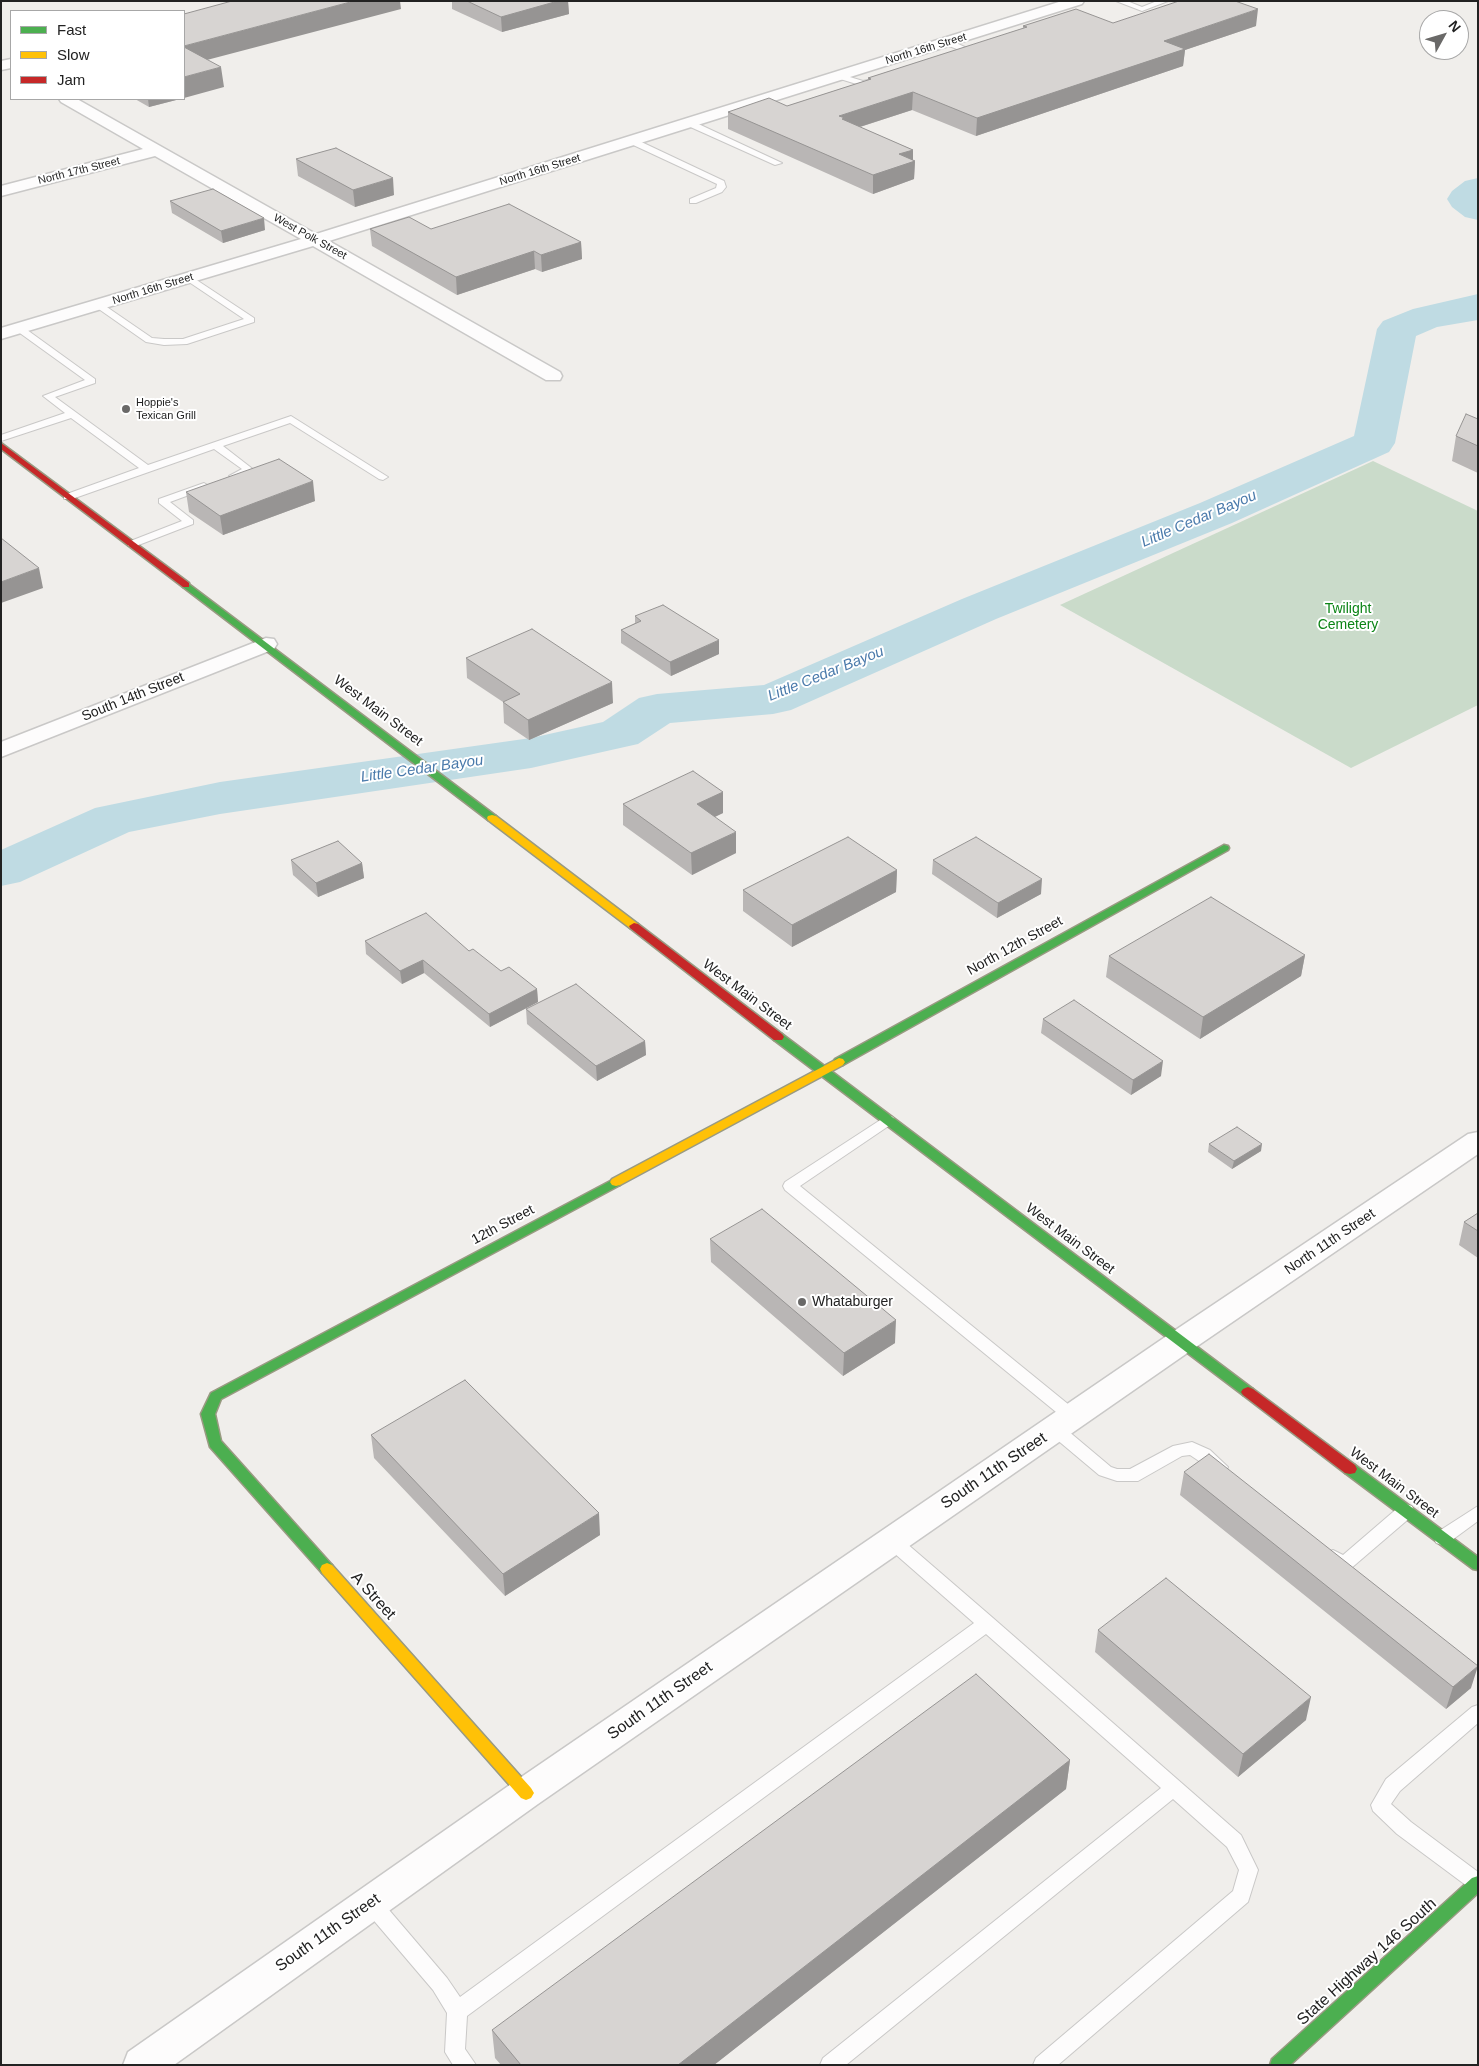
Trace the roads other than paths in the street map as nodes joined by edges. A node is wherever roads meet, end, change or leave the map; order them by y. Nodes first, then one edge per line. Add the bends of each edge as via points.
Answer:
1 (1077, 1) edge
2 (1119, 1) edge
3 (1165, 1) edge
4 (840, 76) junction
5 (890, 76) edge
6 (68, 100) edge
7 (689, 123) junction
8 (632, 141) junction
9 (156, 150) junction
10 (778, 163) dead end
11 (1, 191) edge
12 (693, 201) dead end
13 (316, 240) junction
14 (189, 278) junction
15 (98, 305) junction
16 (20, 329) junction
17 (1, 334) edge
18 (552, 376) dead end
19 (72, 414) junction
20 (1, 438) edge
21 (1, 445) edge
22 (216, 446) junction
23 (147, 469) junction
24 (383, 477) dead end
25 (68, 497) junction
26 (132, 544) junction
27 (266, 644) junction
28 (1, 750) edge
29 (1224, 848) dead end
30 (823, 1071) junction
31 (888, 1120) junction
32 (1478, 1142) edge
33 (1182, 1341) junction
34 (208, 1414) joint
35 (1064, 1423) junction
36 (1235, 1479) edge
37 (1406, 1511) junction
38 (1478, 1512) edge
39 (1442, 1538) junction
40 (892, 1540) junction
41 (1320, 1546) edge
42 (1342, 1565) junction
43 (1478, 1565) edge
44 (1358, 1577) edge
45 (987, 1623) junction
46 (1478, 1712) edge
47 (1174, 1788) junction
48 (526, 1793) junction
49 (1478, 1883) edge
50 (371, 1903) junction
51 (457, 2011) junction
52 (142, 2065) edge
53 (466, 2065) edge
54 (830, 2065) edge
55 (1043, 2065) edge
56 (1278, 2065) edge

1 - 4 street, North 16th Street via 949,49
2 - 3 lane via 1142,9
4 - 5 lane via 863,84
4 - 7 street, North 16th Street
6 - 9 street, West Polk Street
7 - 8 street, North 16th Street
7 - 10 lane
8 - 12 lane via 721,183 719,190
8 - 13 street, North 16th Street
9 - 11 street, North 17th Street
9 - 13 street, West Polk Street
13 - 14 street, North 16th Street
13 - 18 street, West Polk Street
14 - 15 street, North 16th Street
14 - 15 lane via 251,320 184,342 164,342 149,340
15 - 16 street, North 16th Street
16 - 17 street, North 16th Street
16 - 19 lane via 92,381 48,396
19 - 20 lane
19 - 23 lane
21 - 25 main road, West Main Street
22 - 23 lane
22 - 24 lane via 291,420
22 - 26 lane via 249,470 163,501 189,522
23 - 25 lane
25 - 26 main road, West Main Street
26 - 27 main road, West Main Street
27 - 28 street, South 14th Street
27 - 30 main road, West Main Street
29 - 30 main road, North 12th Street
30 - 31 main road, West Main Street
30 - 34 main road, 12th Street via 216,1396
31 - 33 main road, West Main Street
31 - 35 lane via 790,1186
32 - 33 street, North 11th Street
33 - 35 street, South 11th Street
33 - 37 main road, West Main Street
34 - 48 main road, A Street via 215,1443
35 - 36 lane via 1105,1471 1117,1475 1132,1476 1179,1450 1192,1448
35 - 40 street, South 11th Street
37 - 39 main road, West Main Street
37 - 42 lane
38 - 39 lane
39 - 43 main road, West Main Street
40 - 45 lane
40 - 48 street, South 11th Street
41 - 42 lane
42 - 44 lane
45 - 47 lane
45 - 51 lane
46 - 49 lane via 1393,1785 1380,1805 1404,1828
47 - 54 lane
47 - 55 lane via 1234,1841 1249,1870 1241,1896
48 - 50 street, South 11th Street
49 - 56 main road, State Highway 146 South
50 - 51 lane via 440,1984
50 - 52 street, South 11th Street
51 - 53 lane via 456,2052

